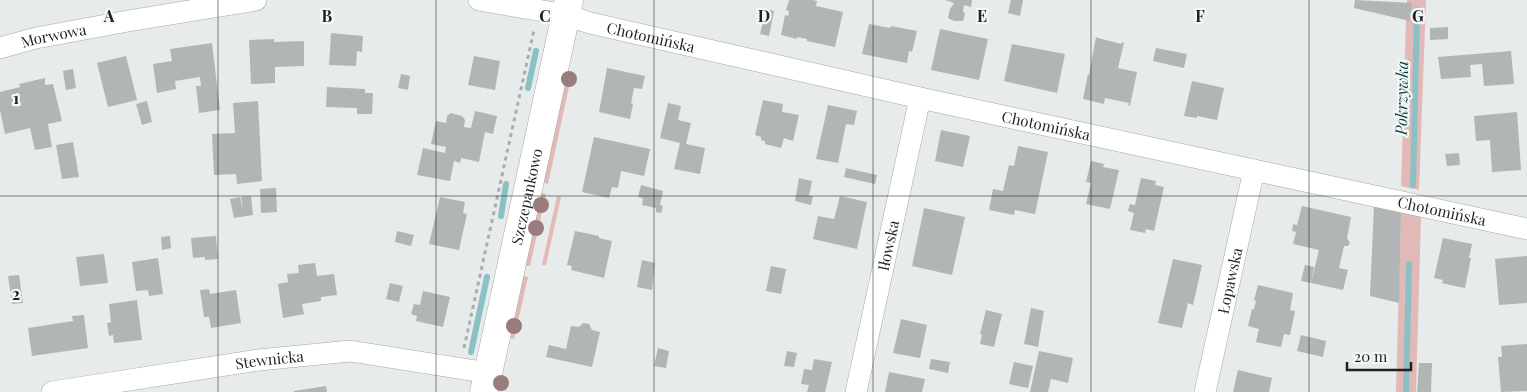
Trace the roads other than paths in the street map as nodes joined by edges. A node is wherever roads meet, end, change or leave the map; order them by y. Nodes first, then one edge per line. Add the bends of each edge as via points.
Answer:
1 (256, 0) edge
2 (479, 0) edge
3 (568, 8) edge
4 (0, 48) edge
5 (920, 98) junction
6 (1254, 170) junction
7 (1527, 229) edge
8 (486, 382) edge
9 (52, 392) edge
10 (856, 392) edge
11 (1205, 392) edge

1 - 4 street, Morwowa via 36,38
2 - 3 street via 538,10
3 - 5 street, Chotomińska via 590,22
3 - 8 street, Szczepankowo
5 - 6 street, Chotomińska
5 - 10 street, Iłowska
6 - 7 street, Chotomińska
6 - 11 street, Łopawska
8 - 9 street, Stewnicka via 460,368 350,351 259,360

